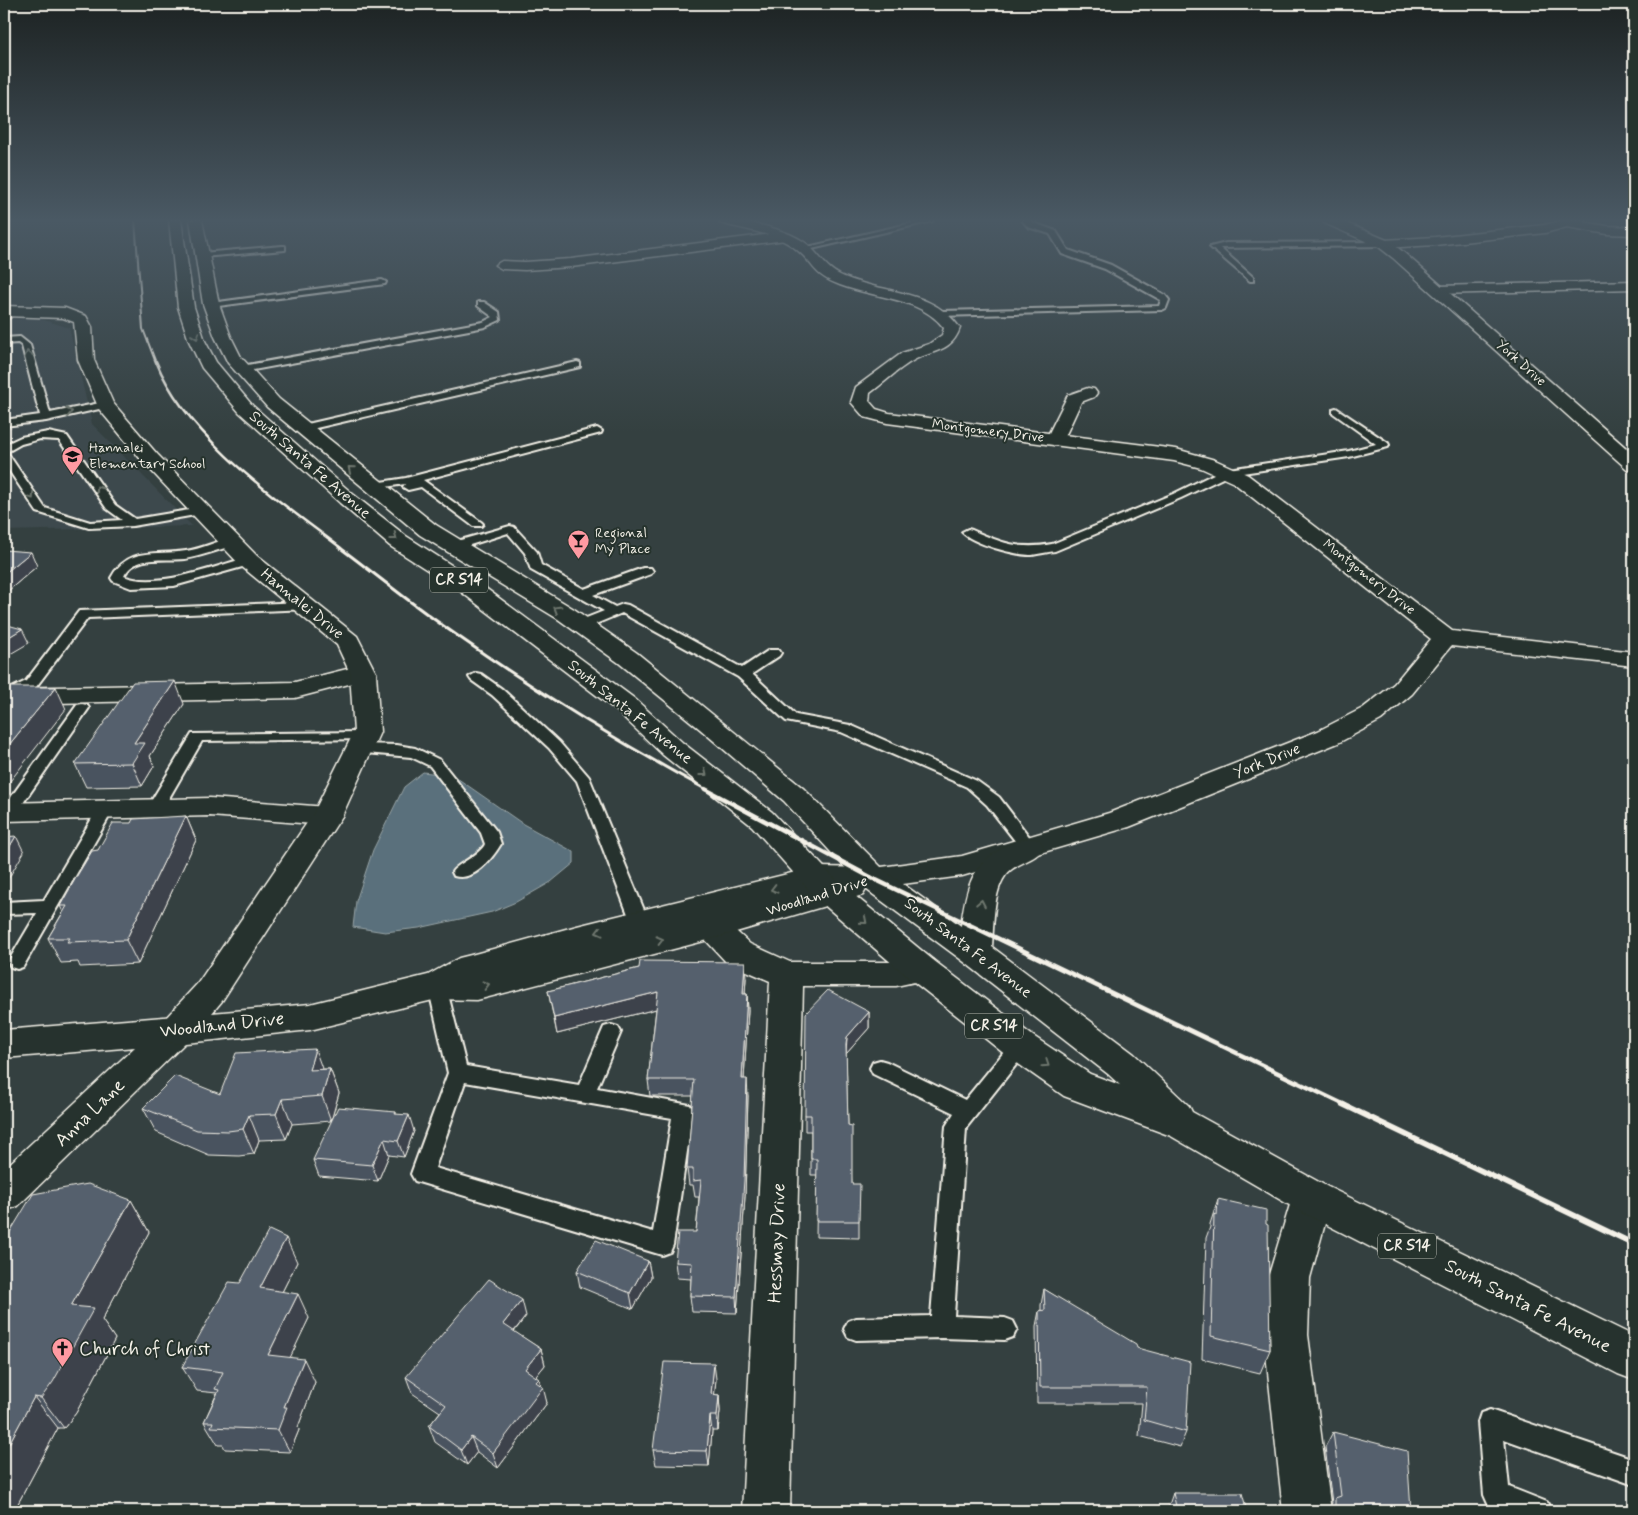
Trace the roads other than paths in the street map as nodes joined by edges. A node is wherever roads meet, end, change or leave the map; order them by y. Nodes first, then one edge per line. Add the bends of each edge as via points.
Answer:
1 (184, 291) edge
2 (208, 291) edge
3 (317, 291) edge
4 (871, 291) edge
5 (1151, 291) edge
6 (1439, 291) edge
7 (481, 304) dead end
8 (211, 305) junction
9 (7, 314) edge
10 (941, 314) junction
11 (4, 341) edge
12 (577, 365) dead end
13 (242, 369) junction
14 (1088, 393) dead end
15 (105, 405) junction
16 (1336, 411) dead end
17 (46, 418) junction
18 (4, 423) edge
19 (303, 428) junction
20 (597, 431) dead end
21 (1055, 439) junction
22 (4, 450) edge
23 (4, 455) edge
24 (1632, 460) edge
25 (1226, 472) junction
26 (4, 473) edge
27 (16, 473) junction
28 (377, 491) junction
29 (201, 511) junction
30 (133, 523) junction
31 (477, 524) dead end
32 (968, 532) dead end
33 (230, 542) junction
34 (454, 546) junction
35 (249, 561) junction
36 (647, 571) dead end
37 (583, 594) junction
38 (304, 606) junction
39 (615, 612) junction
40 (512, 620) junction
41 (581, 625) junction
42 (1446, 638) junction
43 (774, 653) dead end
44 (1634, 659) edge
45 (363, 673) junction
46 (743, 674) junction
47 (476, 677) dead end
48 (4, 696) edge
49 (82, 708) dead end
50 (362, 742) junction
51 (155, 808) junction
52 (105, 810) junction
53 (6, 812) edge
54 (327, 816) junction
55 (1030, 847) junction
56 (460, 872) dead end
57 (874, 879) junction
58 (824, 886) junction
59 (49, 906) junction
60 (4, 908) edge
61 (640, 922) junction
62 (712, 927) junction
63 (975, 952) junction
64 (17, 962) dead end
65 (921, 969) junction
66 (788, 974) junction
67 (437, 986) junction
68 (176, 1030) junction
69 (611, 1032) dead end
70 (4, 1044) edge
71 (1020, 1046) junction
72 (880, 1068) dead end
73 (458, 1073) junction
74 (584, 1094) junction
75 (968, 1110) junction
76 (1184, 1125) junction
77 (4, 1194) edge
78 (1312, 1198) junction
79 (942, 1327) junction
80 (856, 1329) dead end
81 (1005, 1329) dead end
82 (1634, 1359) edge
83 (1634, 1472) edge
84 (766, 1511) edge
85 (1306, 1511) edge
86 (1538, 1511) edge

1 -> 40 street, South Santa Fe Avenue / CR S14 via 186,307 208,364 246,410 398,541 468,586
2 - 8 street, South Santa Fe Avenue / CR S14
3 - 8 lane
4 - 10 street via 922,303
5 - 10 lane via 1165,300 1162,308
6 - 24 street, York Drive
7 - 13 lane via 497,318 485,324
8 - 13 street, South Santa Fe Avenue / CR S14 via 227,344
9 - 15 street, Hannalei Drive via 65,313 81,319 86,360
10 - 21 street, Montgomery Drive via 952,328 949,337 935,347 908,357 868,386 862,391 860,402 870,412 887,418
17 -> 11 lane via 26,345 20,340
12 - 19 lane
13 - 19 street, South Santa Fe Avenue / CR S14
14 - 21 street via 1074,399
17 -> 15 lane
15 - 29 street, Hannalei Drive
16 - 25 lane via 1384,445 1349,454
17 - 18 lane
28 -> 19 street, South Santa Fe Avenue / CR S14
20 - 28 lane via 406,480
21 - 25 street, Montgomery Drive via 1176,455
30 -> 22 lane via 111,507 63,438 51,434 30,438
23 - 27 lane
25 - 32 lane via 1055,547 1016,550
25 - 42 street, Montgomery Drive via 1241,479
26 - 27 lane
27 -> 30 lane via 41,510 89,525
28 - 31 lane via 423,483
28 - 34 street, South Santa Fe Avenue / CR S14
29 - 30 lane
29 - 33 street, Hannalei Drive
33 - 35 street, Hannalei Drive
33 - 35 lane via 183,555 134,560 120,570 117,578 131,584 174,582
34 - 37 lane via 510,530 532,552 535,567
41 -> 34 street, South Santa Fe Avenue / CR S14
35 - 38 street, Hannalei Drive
36 - 37 lane
37 - 39 lane
38 - 45 street, Hannalei Drive via 348,641
38 - 48 lane via 84,614 31,684
39 - 41 lane
39 - 46 lane via 623,608
40 - 57 street via 563,636 593,650 653,694
40 -> 58 street, South Santa Fe Avenue / CR S14 via 626,705 673,749 762,819
41 - 57 street, South Santa Fe Avenue / CR S14 via 628,658 794,795
42 - 44 street
42 - 55 street, York Drive via 1403,689 1372,714 1328,737 1118,820
43 - 46 lane
45 - 48 street via 295,690
45 - 50 street, Hannalei Drive via 367,732
46 - 55 lane via 791,718 845,728 972,784 993,801
47 - 61 lane via 498,692 554,745 584,780
49 - 53 lane
50 - 51 lane via 197,737
50 - 54 street, Hannalei Drive
50 - 56 lane via 415,753 435,763 489,832 493,844 487,855 475,866
51 - 52 street
51 - 54 street via 210,807
52 - 53 street
52 - 59 lane
54 - 68 street, Hannalei Drive via 210,992
55 - 57 street, York Drive via 962,866
63 -> 55 street via 981,900 993,869
57 - 58 street, Woodland Drive
57 - 63 street, South Santa Fe Avenue / CR S14
58 -> 61 street, Woodland Drive
58 - 62 street, Woodland Drive
58 -> 65 street, South Santa Fe Avenue / CR S14
59 - 60 lane
59 - 64 lane
61 -> 67 street, Woodland Drive via 471,967
62 - 66 street via 738,954
67 -> 62 street, Woodland Drive via 477,987
63 - 76 street, South Santa Fe Avenue / CR S14 via 1121,1064
65 - 66 street via 896,974
65 - 71 street, South Santa Fe Avenue / CR S14
66 - 84 street, Hessmay Drive
67 - 68 street, Woodland Drive via 310,1016
67 - 73 lane
68 - 70 street, Woodland Drive
68 - 77 street, Anna Lane
69 - 74 lane
71 - 75 lane
71 -> 76 street, South Santa Fe Avenue / CR S14 via 1078,1085
72 - 75 lane
73 - 74 lane
73 - 74 lane via 422,1174 662,1244 683,1111
75 - 79 lane via 956,1126
76 - 78 street, South Santa Fe Avenue / CR S14
78 - 82 street, South Santa Fe Avenue / CR S14
78 - 85 street via 1289,1278 1286,1335
79 - 80 lane
79 - 81 lane
83 - 86 lane via 1490,1422 1497,1496

